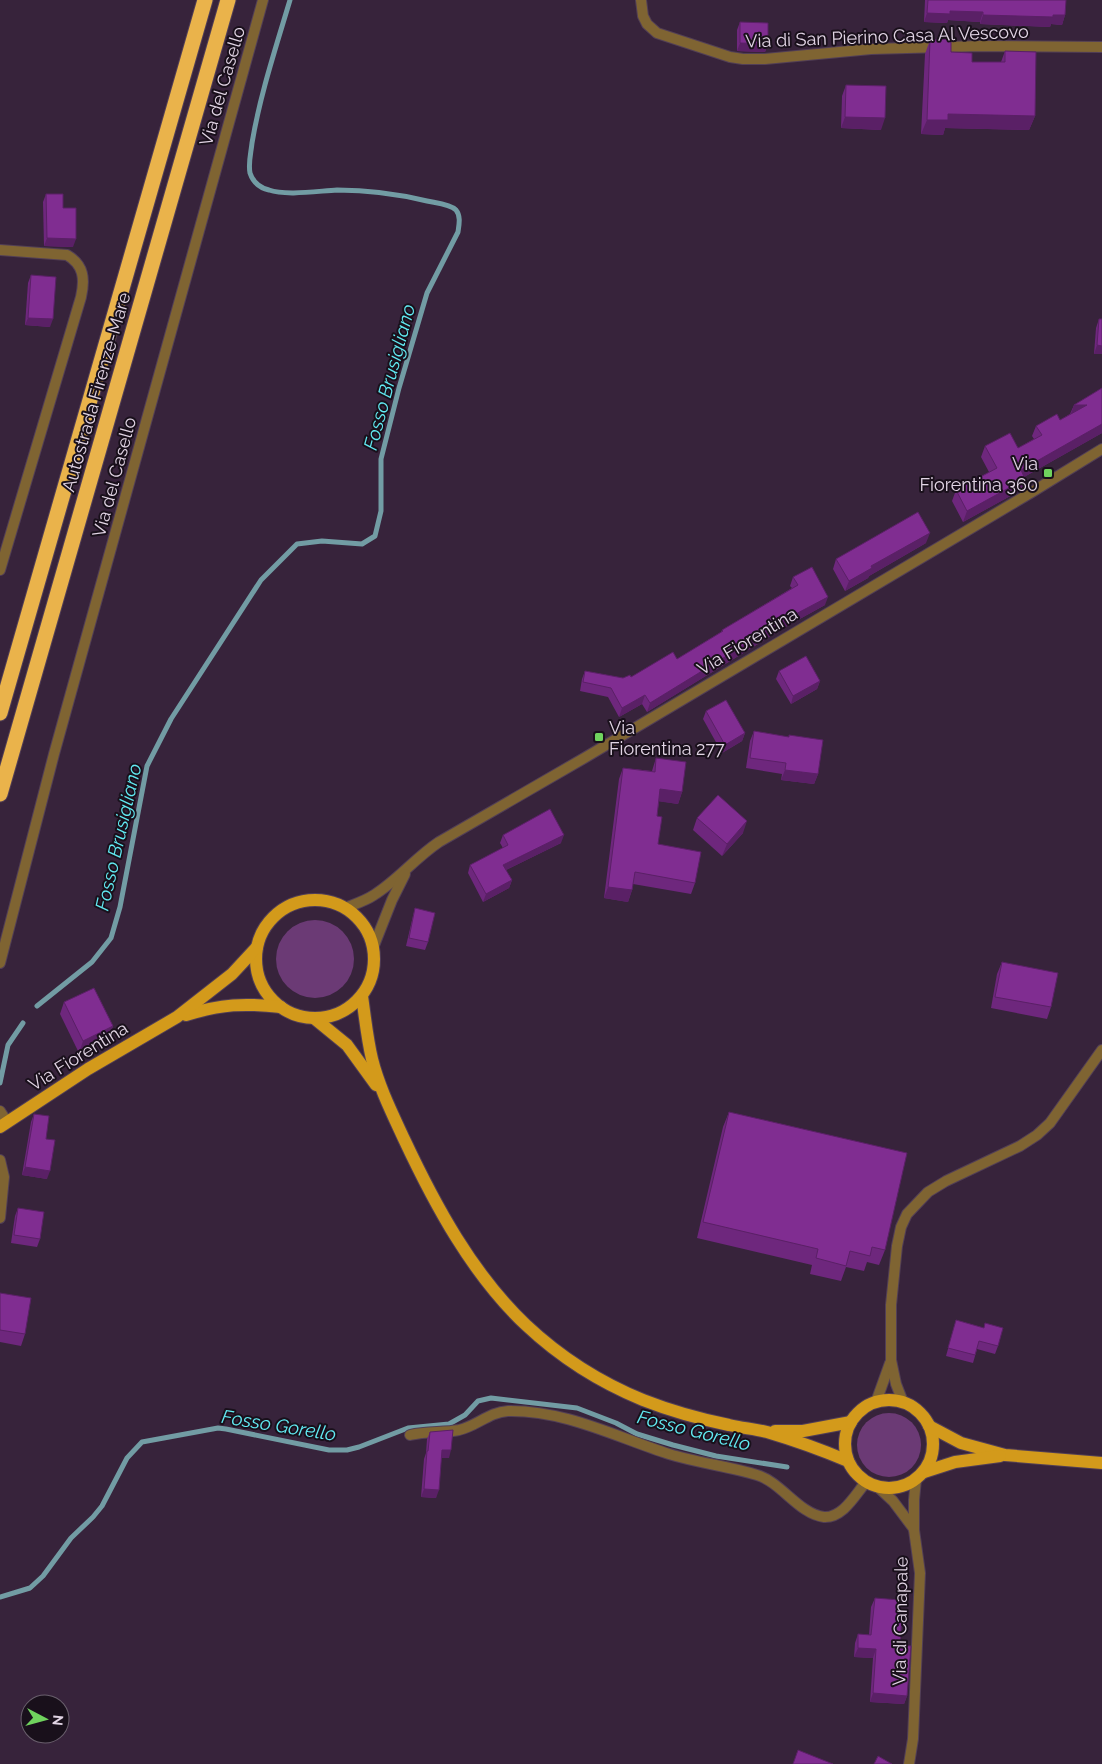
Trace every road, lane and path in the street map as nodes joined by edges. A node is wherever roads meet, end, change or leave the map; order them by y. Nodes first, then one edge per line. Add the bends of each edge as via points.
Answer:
1 (205, 0) edge
2 (228, 0) edge
3 (263, 0) edge
4 (641, 0) edge
5 (1102, 47) edge
6 (0, 250) edge
7 (1102, 449) edge
8 (0, 570) edge
9 (0, 713) edge
10 (0, 794) edge
11 (411, 865) junction
12 (345, 908) junction
13 (258, 946) junction
14 (373, 948) junction
15 (0, 963) edge
16 (362, 996) junction
17 (281, 1007) junction
18 (177, 1017) junction
19 (314, 1018) junction
20 (1102, 1050) edge
21 (385, 1099) junction
22 (0, 1111) edge
23 (4, 1125) edge
24 (0, 1160) edge
25 (0, 1218) edge
26 (891, 1360) junction
27 (876, 1402) junction
28 (903, 1402) junction
29 (851, 1422) junction
30 (929, 1426) junction
31 (765, 1432) junction
32 (410, 1435) dead end
33 (1006, 1455) junction
34 (848, 1461) junction
35 (1102, 1463) edge
36 (920, 1476) junction
37 (866, 1482) junction
38 (879, 1488) junction
39 (914, 1530) junction
40 (909, 1764) edge

1 - 9 highway, Autostrada Firenze-Mare
2 - 10 highway, Autostrada Firenze-Mare
3 - 15 street, Via del Casello via 54,754
4 - 5 street, Via di San Pierino Casa Al Vescovo via 643,16 657,33 743,59 872,49
6 - 8 street via 67,256 82,270 83,282
7 - 11 street, Via Fiorentina via 439,842
11 - 12 street, Via Fiorentina via 372,896
11 - 14 street, Via Fiorentina via 397,889
12 - 13 main road via 316,900 286,907 268,924
12 - 14 main road via 363,924
13 - 17 main road via 258,976 267,994
13 - 18 main road, Via Fiorentina via 232,974
14 - 16 main road via 373,973
16 - 19 main road via 336,1015
16 - 21 main road via 372,1060
17 - 18 main road, Via Fiorentina via 232,1004
17 - 19 main road via 293,1014
18 - 23 main road, Via Fiorentina via 88,1068
19 - 21 main road via 347,1045
20 - 26 street via 1050,1123 1037,1136 946,1181 928,1192 908,1214 896,1246
21 - 31 main road via 451,1227 476,1266 525,1324 588,1373 642,1400 700,1419
22 - 23 street
24 - 25 street via 4,1177
26 - 27 street
26 - 28 street
27 - 28 main road
27 - 29 main road
28 - 30 main road via 921,1413
29 - 31 main road
29 - 34 main road via 845,1442
30 - 33 main road via 961,1442
30 - 36 main road via 933,1450 929,1464
31 - 34 main road
32 - 37 street via 460,1430 503,1412 568,1419 688,1460 758,1475 810,1512 828,1517 840,1512
33 - 35 main road
33 - 36 main road via 955,1462
34 - 37 main road
36 - 38 main road via 899,1488
36 - 39 street, Via di Canapale via 914,1505
37 - 38 main road
38 - 39 street
39 - 40 street, Via di Canapale via 920,1573 913,1739

